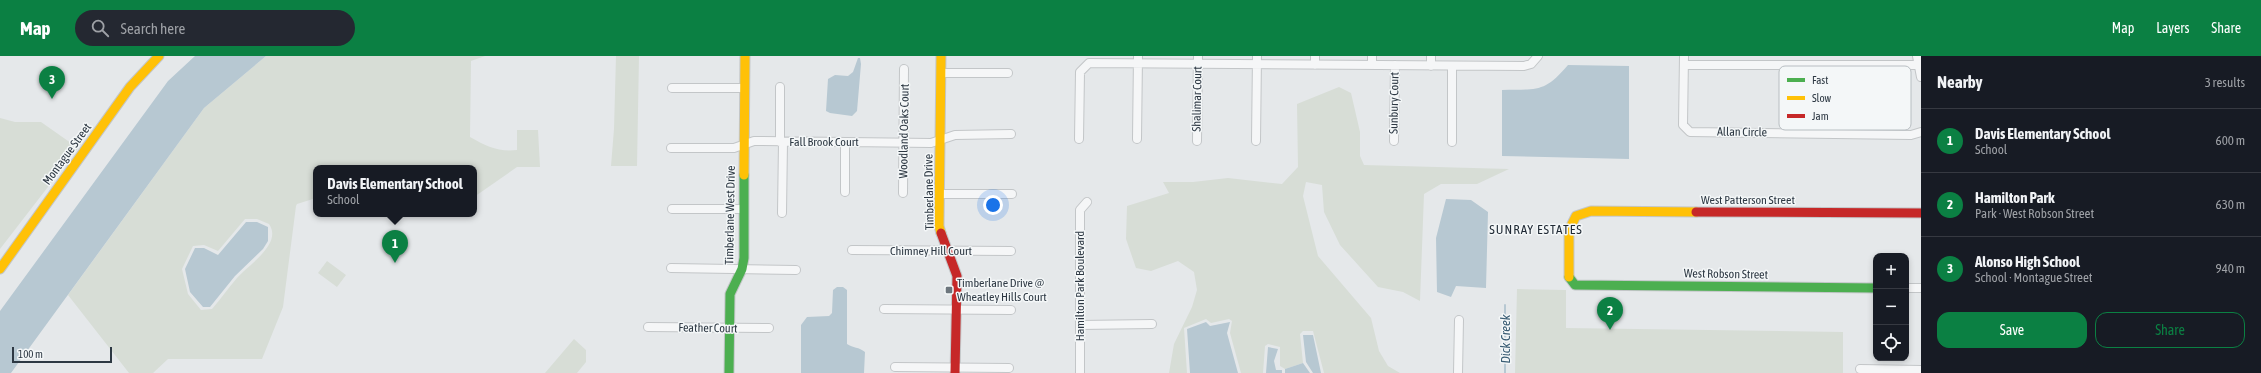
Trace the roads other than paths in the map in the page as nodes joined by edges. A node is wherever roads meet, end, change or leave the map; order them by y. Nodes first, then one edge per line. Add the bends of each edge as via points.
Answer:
1 (159, 56) edge
2 (745, 56) edge
3 (941, 56) edge
4 (1315, 56) edge
5 (1372, 56) edge
6 (1431, 56) edge
7 (1538, 56) edge
8 (1684, 56) edge
9 (1917, 56) edge
10 (1138, 60) edge
11 (1198, 60) edge
12 (1256, 60) edge
13 (1315, 65) junction
14 (1372, 65) junction
15 (1684, 65) junction
16 (1395, 66) junction
17 (1431, 66) junction
18 (1452, 66) junction
19 (1919, 66) junction
20 (904, 70) dead end
21 (941, 73) junction
22 (1008, 74) dead end
23 (1921, 77) edge
24 (780, 87) dead end
25 (672, 88) dead end
26 (744, 88) junction
27 (1921, 132) edge
28 (1012, 134) dead end
29 (940, 138) junction
30 (1079, 139) dead end
31 (1137, 139) dead end
32 (1197, 141) dead end
33 (1256, 141) dead end
34 (1394, 141) dead end
35 (782, 142) junction
36 (845, 142) junction
37 (904, 142) junction
38 (1452, 142) dead end
39 (744, 145) junction
40 (671, 148) dead end
41 (845, 192) dead end
42 (903, 193) dead end
43 (940, 194) junction
44 (1012, 194) dead end
45 (1087, 202) dead end
46 (672, 208) dead end
47 (743, 209) junction
48 (782, 213) dead end
49 (1921, 213) edge
50 (852, 250) dead end
51 (948, 251) junction
52 (1011, 251) dead end
53 (671, 268) dead end
54 (0, 269) edge
55 (742, 269) junction
56 (796, 270) dead end
57 (1575, 285) joint
58 (1873, 288) edge
59 (1909, 288) edge
60 (1921, 288) edge
61 (884, 309) dead end
62 (957, 310) junction
63 (1011, 310) dead end
64 (1459, 320) dead end
65 (1152, 324) dead end
66 (1080, 325) junction
67 (648, 327) dead end
68 (730, 328) junction
69 (769, 328) dead end
70 (895, 367) dead end
71 (1009, 368) dead end
72 (1860, 369) dead end
73 (1921, 370) edge
74 (955, 371) edge
75 (729, 373) edge
76 (1080, 373) edge
77 (1458, 373) edge

1 - 54 street, Montague Street via 130,87
2 - 26 street, Timberlane West Drive
3 - 21 street, Timberlane Drive
4 - 13 street
5 - 14 street
6 - 17 street
7 - 18 street via 1531,64 1524,66
8 - 15 street, Allan Circle
9 - 19 street
10 - 11 street
10 - 30 street via 1089,64 1080,72
10 - 31 street
11 - 12 street
11 - 32 street, Shalimar Court
12 - 13 street
12 - 33 street
13 - 14 street
14 - 16 street
15 - 19 street
15 - 27 street, Allan Circle via 1683,125 1690,132 1911,135
16 - 17 street
16 - 34 street, Sunbury Court
17 - 18 street
18 - 38 street
19 - 23 street
20 - 37 street, Woodland Oaks Court
21 - 22 street
21 - 29 street, Timberlane Drive
24 - 35 street
25 - 26 street
26 - 39 street, Timberlane West Drive
28 - 29 street, Fall Brook Court via 955,135
29 - 37 street, Fall Brook Court via 931,143
29 - 43 street, Timberlane Drive
35 - 36 street, Fall Brook Court
35 - 39 street, Fall Brook Court via 754,141
35 - 48 street
36 - 37 street, Fall Brook Court
36 - 41 street
37 - 42 street, Woodland Oaks Court
39 - 40 street, Fall Brook Court via 734,148
39 - 47 street, Timberlane West Drive
43 - 44 street
43 - 51 street, Timberlane Drive via 939,226
45 - 66 street, Hamilton Park Boulevard via 1080,210
46 - 47 street
47 - 55 street, Timberlane West Drive
49 - 57 street, West Patterson Street via 1591,210 1576,216 1569,230 1569,277
50 - 51 street, Chimney Hill Court
51 - 52 street, Chimney Hill Court
51 - 62 street, Timberlane Drive via 956,276
53 - 55 street
55 - 56 street
55 - 68 street, Timberlane West Drive via 730,294
57 - 58 street, West Robson Street
59 - 60 street
61 - 62 street
62 - 63 street
62 - 74 street, Timberlane Drive
64 - 77 street
65 - 66 street
66 - 76 street, Hamilton Park Boulevard
67 - 68 street, Feather Court
68 - 69 street, Feather Court
68 - 75 street, Timberlane West Drive
70 - 74 street
71 - 74 street
72 - 73 street

